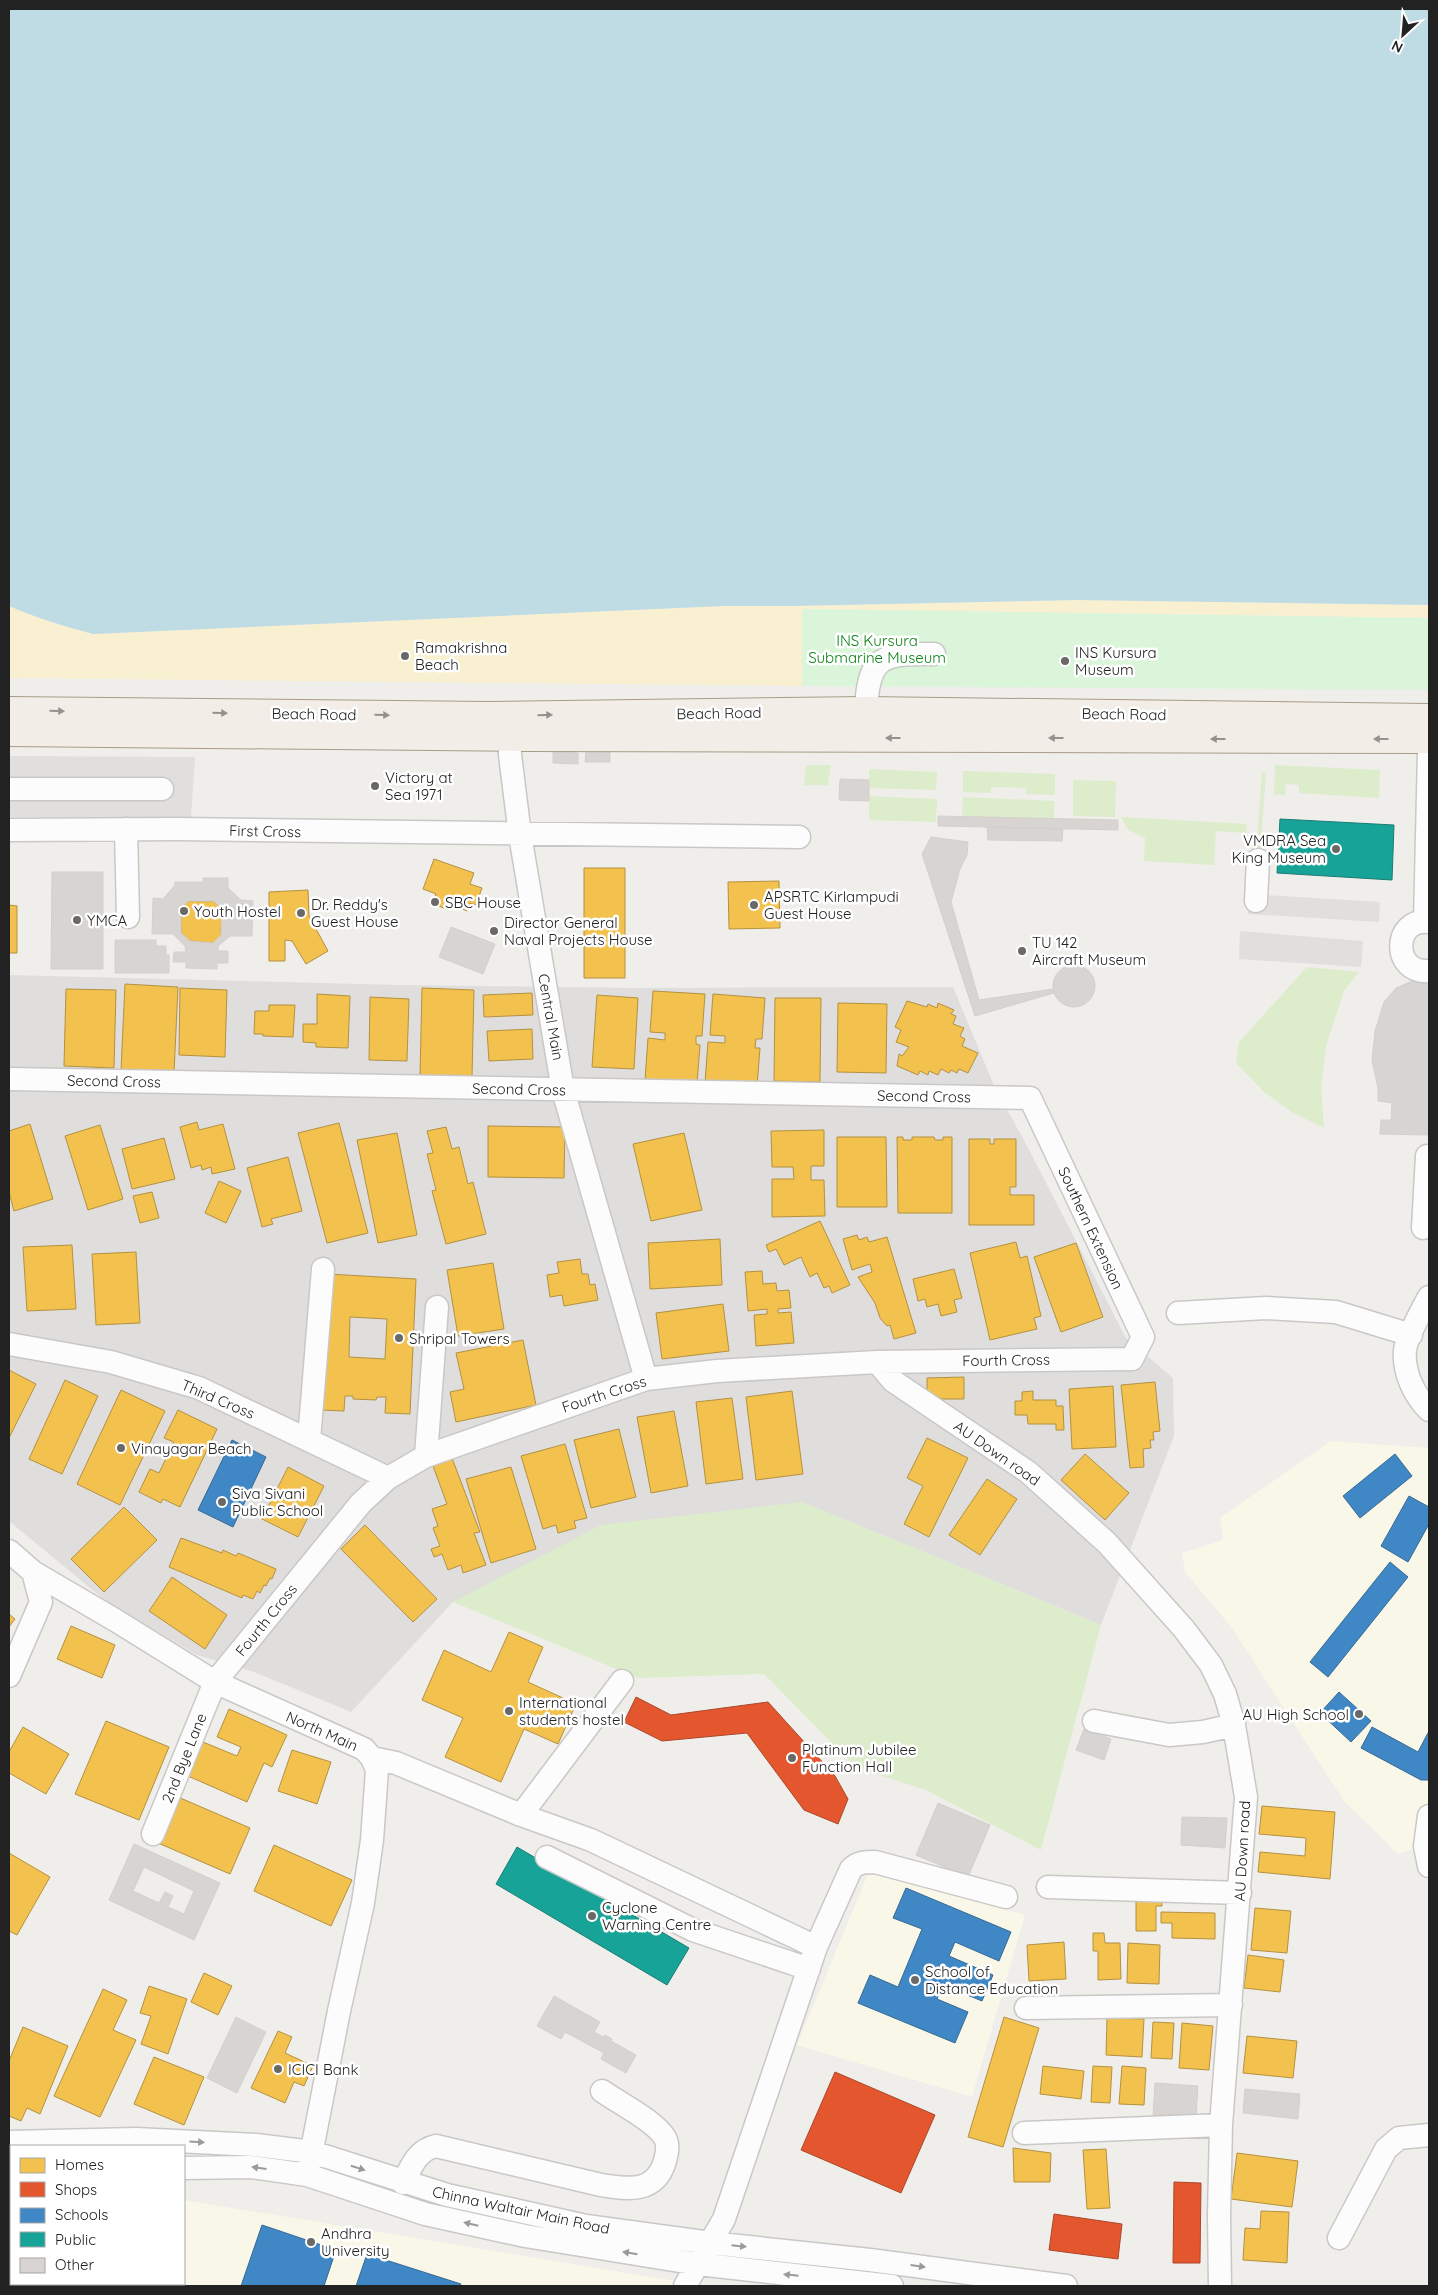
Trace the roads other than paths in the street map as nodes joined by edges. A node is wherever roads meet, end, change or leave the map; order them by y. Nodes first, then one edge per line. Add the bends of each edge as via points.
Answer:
1 (934, 654) dead end
2 (9, 711) edge
3 (866, 711) junction
4 (1429, 718) edge
5 (509, 725) junction
6 (9, 732) edge
7 (1429, 739) edge
8 (1429, 751) edge
9 (9, 789) edge
10 (162, 789) dead end
11 (126, 829) junction
12 (9, 830) edge
13 (520, 835) junction
14 (799, 837) dead end
15 (1258, 860) dead end
16 (1256, 901) dead end
17 (128, 917) dead end
18 (1427, 922) edge
19 (1429, 971) edge
20 (9, 1079) edge
21 (563, 1090) junction
22 (1030, 1098) joint
23 (1427, 1156) dead end
24 (1423, 1228) dead end
25 (322, 1269) dead end
26 (1429, 1297) edge
27 (437, 1307) dead end
28 (1178, 1313) dead end
29 (1411, 1335) junction
30 (9, 1344) edge
31 (1132, 1359) joint
32 (878, 1362) junction
33 (646, 1379) junction
34 (1429, 1410) edge
35 (309, 1440) junction
36 (426, 1456) junction
37 (388, 1478) junction
38 (9, 1551) edge
39 (33, 1572) junction
40 (9, 1676) edge
41 (622, 1681) dead end
42 (215, 1682) junction
43 (1094, 1721) dead end
44 (1234, 1725) junction
45 (372, 1758) junction
46 (521, 1815) junction
47 (1429, 1816) edge
48 (153, 1834) dead end
49 (547, 1857) dead end
50 (1429, 1866) edge
51 (1048, 1887) dead end
52 (1240, 1893) junction
53 (1006, 1897) dead end
54 (816, 1947) junction
55 (808, 1969) junction
56 (1231, 2005) junction
57 (1026, 2008) dead end
58 (602, 2092) dead end
59 (1221, 2125) junction
60 (1024, 2133) dead end
61 (1429, 2136) edge
62 (9, 2142) edge
63 (312, 2152) junction
64 (185, 2168) edge
65 (307, 2175) junction
66 (403, 2183) junction
67 (1339, 2238) dead end
68 (711, 2243) junction
69 (698, 2264) junction
70 (685, 2286) edge
71 (892, 2286) edge
72 (1066, 2286) edge
73 (1220, 2286) edge

1 - 3 street via 906,653 883,660 872,671 867,684
2 -> 5 main road, Beach Road
3 - 4 main road, Beach Road
5 -> 3 main road, Beach Road
5 - 6 main road, Beach Road
7 -> 5 main road, Beach Road
5 - 13 street, Central Main
8 - 18 street
9 - 10 street
11 - 12 street, First Cross
11 - 13 street, First Cross
11 - 17 street
13 - 14 street, First Cross
13 - 21 street, Central Main
15 - 16 street
18 - 19 street via 1409,927 1401,942 1401,951 1416,970
20 - 21 street, Second Cross
21 - 22 street, Second Cross
21 - 33 street, Central Main
22 - 31 street, Southern Extension via 1142,1336
23 - 24 street
25 - 35 street
26 - 29 street
27 - 36 street
28 - 29 street via 1266,1308 1336,1312
29 - 34 street via 1405,1349 1408,1377
30 - 35 street, Third Cross via 111,1362 198,1388
31 - 32 street, Fourth Cross
32 - 33 street, Fourth Cross via 717,1371
32 - 44 street, AU Down road via 893,1381 1028,1472 1108,1543 1184,1629 1211,1665 1225,1694
33 - 36 street, Fourth Cross
35 - 37 street, Third Cross
36 - 37 street, Fourth Cross
37 - 42 street, Fourth Cross via 362,1503
38 - 39 street, North Main
39 - 40 street via 41,1602
39 - 42 street, North Main
41 - 46 street
42 - 45 street, North Main via 364,1749
42 - 48 street, 2nd Bye Lane
43 - 44 street via 1169,1735
44 - 52 street, AU Down road via 1246,1797
45 - 46 street via 396,1763
45 - 63 street, North Main via 377,1770 364,1903
46 - 54 street via 591,1840
47 - 50 street via 1425,1846
49 - 55 street via 693,1930
51 - 52 street
52 - 56 street, AU Down road
53 - 54 street via 875,1862 864,1862 856,1865 847,1876
54 - 55 street
55 - 68 street via 724,2219
56 - 57 street
56 - 59 street, AU Down road
58 - 66 street via 656,2128 665,2139 668,2151 664,2164 655,2179 642,2187 627,2189 601,2185 436,2146 418,2155
59 - 60 street
59 - 73 street, AU Down road
61 - 67 street via 1399,2138 1386,2149
62 -> 63 street, Chinna Waltair Main Road via 136,2139 256,2145
63 - 65 street, North Main
63 -> 66 street, Chinna Waltair Main Road
65 -> 64 street, Chinna Waltair Main Road via 251,2167
69 -> 65 street, Chinna Waltair Main Road via 525,2236 425,2214
66 - 68 street, Chinna Waltair Main Road via 569,2223
68 - 69 street
68 -> 72 street, Chinna Waltair Main Road
69 - 70 street
71 -> 69 street, Chinna Waltair Main Road

